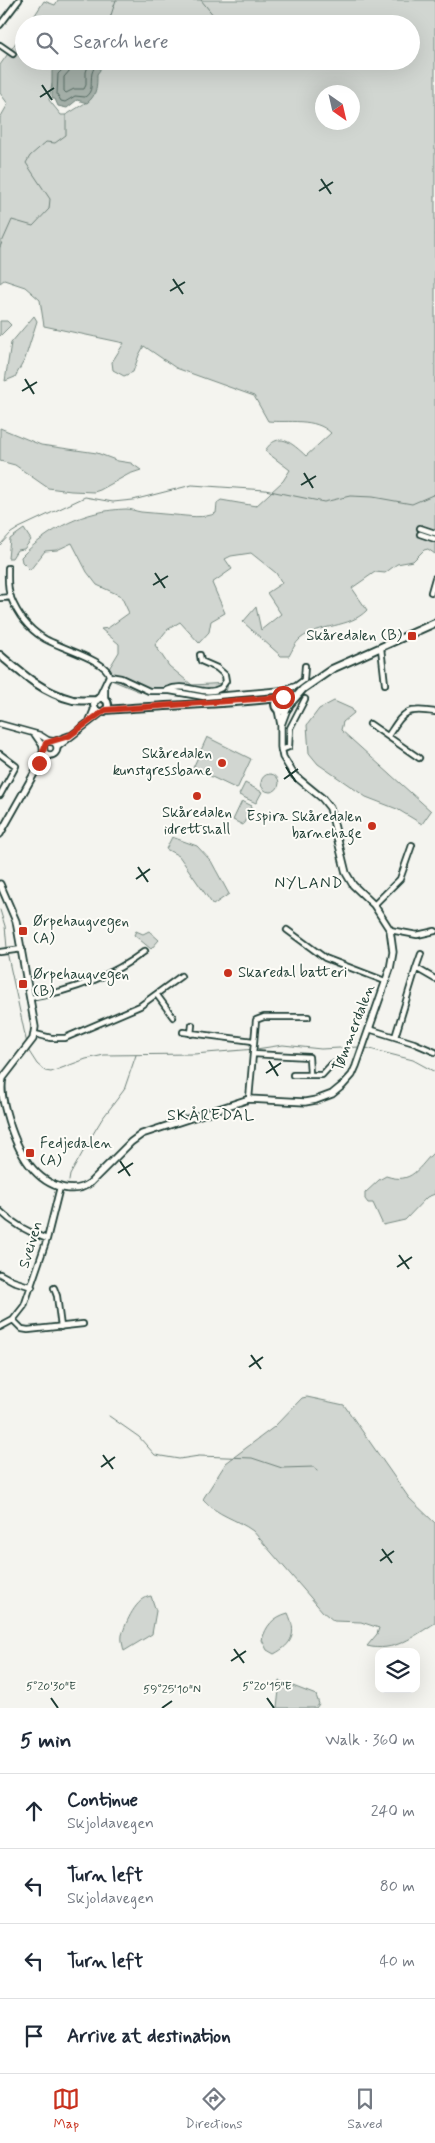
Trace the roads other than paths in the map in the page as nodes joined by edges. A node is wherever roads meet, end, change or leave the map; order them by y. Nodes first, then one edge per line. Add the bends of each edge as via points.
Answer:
1 (19, 0) edge
2 (0, 25) edge
3 (0, 44) edge
4 (13, 54) dead end
5 (420, 528) dead end
6 (435, 533) edge
7 (420, 534) dead end
8 (435, 539) edge
9 (8, 568) dead end
10 (435, 578) edge
11 (431, 592) dead end
12 (11, 597) junction
13 (0, 598) edge
14 (435, 623) edge
15 (380, 648) junction
16 (0, 655) edge
17 (200, 655) dead end
18 (305, 666) dead end
19 (109, 676) junction
20 (385, 684) dead end
21 (105, 687) junction
22 (303, 690) junction
23 (163, 691) junction
24 (281, 698) junction
25 (305, 699) dead end
26 (258, 700) junction
27 (106, 701) junction
28 (96, 704) junction
29 (288, 707) junction
30 (122, 708) junction
31 (276, 708) junction
32 (104, 711) junction
33 (435, 712) edge
34 (90, 720) junction
35 (0, 724) edge
36 (370, 724) dead end
37 (282, 725) junction
38 (35, 735) junction
39 (388, 736) junction
40 (54, 744) junction
41 (44, 749) junction
42 (282, 750) junction
43 (0, 754) edge
44 (49, 755) junction
45 (419, 758) dead end
46 (35, 772) junction
47 (0, 795) edge
48 (0, 834) edge
49 (412, 846) dead end
50 (0, 884) edge
51 (374, 905) junction
52 (287, 930) dead end
53 (390, 930) junction
54 (435, 931) edge
55 (22, 949) junction
56 (145, 951) dead end
57 (0, 952) edge
58 (421, 954) dead end
59 (416, 968) junction
60 (181, 976) dead end
61 (435, 979) edge
62 (385, 981) junction
63 (157, 995) junction
64 (30, 998) junction
65 (173, 1017) dead end
66 (308, 1017) dead end
67 (192, 1025) dead end
68 (369, 1029) junction
69 (183, 1032) dead end
70 (34, 1034) junction
71 (191, 1034) junction
72 (395, 1037) junction
73 (254, 1041) junction
74 (435, 1052) edge
75 (253, 1054) junction
76 (332, 1064) dead end
77 (310, 1074) junction
78 (293, 1075) dead end
79 (0, 1084) edge
80 (249, 1099) junction
81 (60, 1187) junction
82 (0, 1211) edge
83 (47, 1239) junction
84 (0, 1274) edge
85 (32, 1287) junction
86 (54, 1288) dead end
87 (13, 1320) junction
88 (83, 1324) dead end
89 (61, 1327) junction
90 (0, 1328) edge

1 - 2 street
3 - 4 street
5 - 6 street
7 - 8 street
9 - 12 street
10 - 11 street
12 - 13 street
12 - 19 street via 25,622 38,634 98,663 108,670
14 - 15 main road
15 - 20 street
15 - 22 main road via 332,669
16 - 28 main road via 37,685
17 - 23 street via 201,661 225,675 226,681 221,688 207,691 176,686
18 - 23 street via 304,680 284,690 210,697
19 - 21 street
19 - 23 street via 122,678 149,691
21 - 27 street
21 - 28 street
22 - 24 main road
22 - 29 main road
24 - 26 main road
24 - 29 main road via 287,700
24 - 31 main road via 275,702
25 - 42 street via 290,728 290,747
26 - 30 main road
26 - 31 main road
27 - 28 main road
27 - 30 main road
27 - 32 main road via 108,706
28 - 32 main road
28 - 34 street
29 - 31 main road via 282,711
29 - 37 street, Tømmerdalen
30 - 32 main road
31 - 37 street, Tømmerdalen
32 - 34 street
33 - 39 street via 411,710
34 - 40 street
35 - 38 street
36 - 39 street
37 - 42 street, Tømmerdalen
38 - 40 street
38 - 41 street
39 - 45 street
40 - 41 street via 46,743
40 - 44 street via 55,753
41 - 44 street
41 - 46 street
42 - 51 street, Tømmerdalen via 294,775 330,808 346,873 353,885
43 - 47 street via 16,766
44 - 46 street
46 - 48 street
49 - 51 street via 400,879
50 - 55 street via 12,908
51 - 53 street, Tømmerdalen
52 - 62 street via 325,958
53 - 54 street via 416,935
53 - 62 street, Tømmerdalen via 393,952
55 - 57 street
55 - 64 street
56 - 64 street via 107,975
58 - 59 street
59 - 61 street
59 - 72 street
60 - 63 street
62 - 68 street, Tømmerdalen
63 - 65 street
63 - 70 street via 140,1006 65,1038
64 - 70 street
66 - 73 street via 259,1018 255,1022
67 - 71 street
68 - 72 street
68 - 80 street, Tømmerdalen via 352,1075 332,1094 305,1102
69 - 71 street
70 - 79 street
71 - 73 street
72 - 74 street
73 - 75 street
75 - 77 street via 310,1057
75 - 80 street
76 - 77 street via 322,1075
77 - 78 street
79 - 81 street via 16,1141 41,1178
80 - 81 street, Tømmerdalen via 142,1134 86,1186 77,1189
81 - 83 street, Sveiven
82 - 83 street via 33,1234
83 - 85 street, Sveiven
84 - 85 street
85 - 87 street, Sveiven via 24,1306
86 - 89 street via 58,1296
87 - 89 street via 28,1330
87 - 90 street, Sveiven
88 - 89 street

